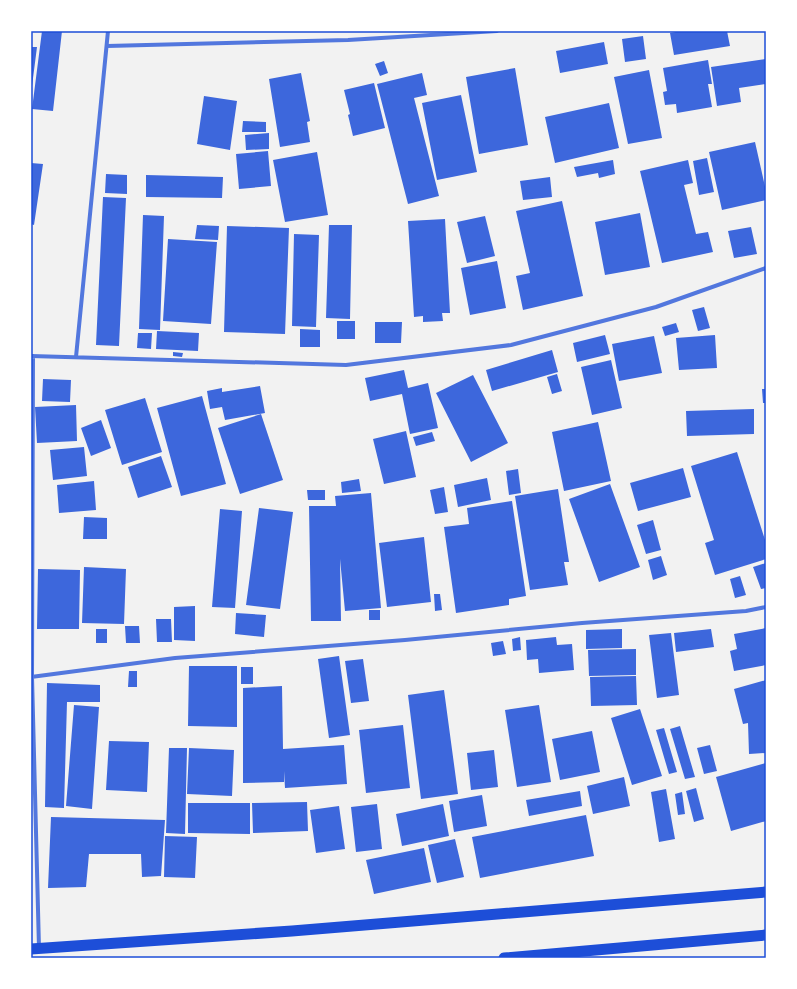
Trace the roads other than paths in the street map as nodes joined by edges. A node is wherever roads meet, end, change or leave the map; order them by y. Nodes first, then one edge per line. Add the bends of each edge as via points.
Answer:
1 (108, 31) edge
2 (497, 31) edge
3 (107, 46) junction
4 (766, 268) edge
5 (32, 356) edge
6 (76, 357) junction
7 (766, 607) edge
8 (32, 677) edge
9 (766, 892) edge
10 (766, 935) edge
11 (35, 949) edge
12 (504, 958) edge

1 - 3 street
2 - 3 street via 348,40
3 - 6 street
4 - 6 street via 656,307 511,345 346,365
5 - 6 street
5 - 8 street
7 - 8 street via 746,611 175,658
8 - 11 street
9 - 11 highway
10 - 12 highway

